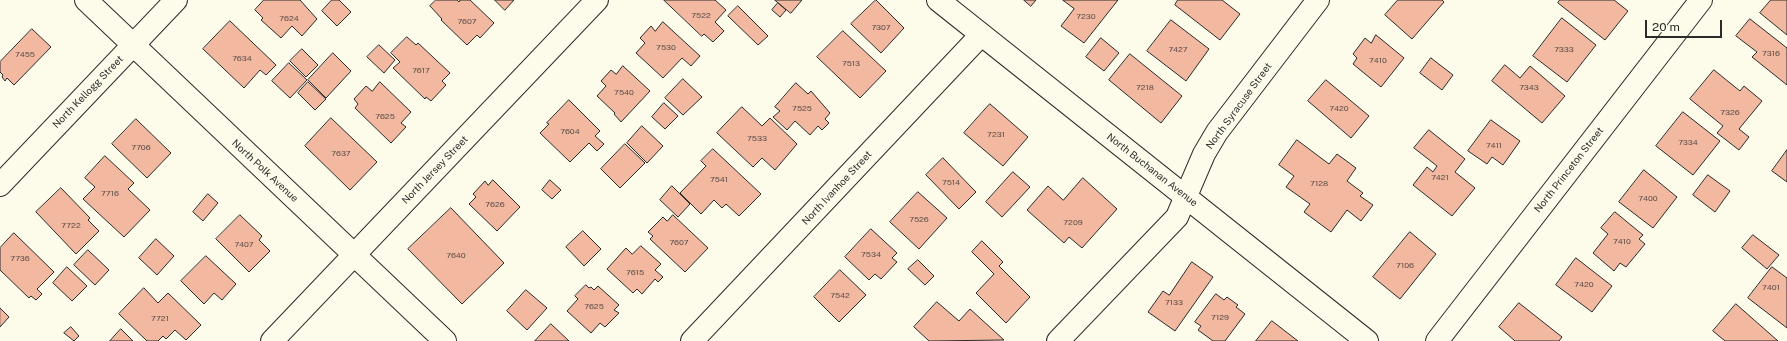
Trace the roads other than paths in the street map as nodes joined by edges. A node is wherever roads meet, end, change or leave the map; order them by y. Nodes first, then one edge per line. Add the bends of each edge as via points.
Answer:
1 (86, 0) edge
2 (176, 0) edge
3 (598, 0) edge
4 (938, 0) edge
5 (1318, 0) edge
6 (1701, 0) edge
7 (982, 35) junction
8 (133, 45) junction
9 (0, 185) edge
10 (1186, 197) junction
11 (354, 255) junction
12 (272, 341) edge
13 (445, 341) edge
14 (692, 341) edge
15 (1058, 341) edge
16 (1366, 341) edge
17 (1437, 341) edge

1 - 8 street, North Polk Avenue
2 - 8 street, North Kellogg Street
3 - 11 street, North Jersey Street
4 - 7 street, North Buchanan Avenue
5 - 10 street, North Syracuse Street via 1216,132
6 - 17 street, North Princeton Street
7 - 10 street, North Buchanan Avenue
7 - 14 street, North Ivanhoe Street
8 - 9 street, North Kellogg Street
8 - 11 street, North Polk Avenue
10 - 15 street, North Syracuse Street via 1177,217
10 - 16 street, North Buchanan Avenue
11 - 12 street, North Jersey Street
11 - 13 street, North Polk Avenue

